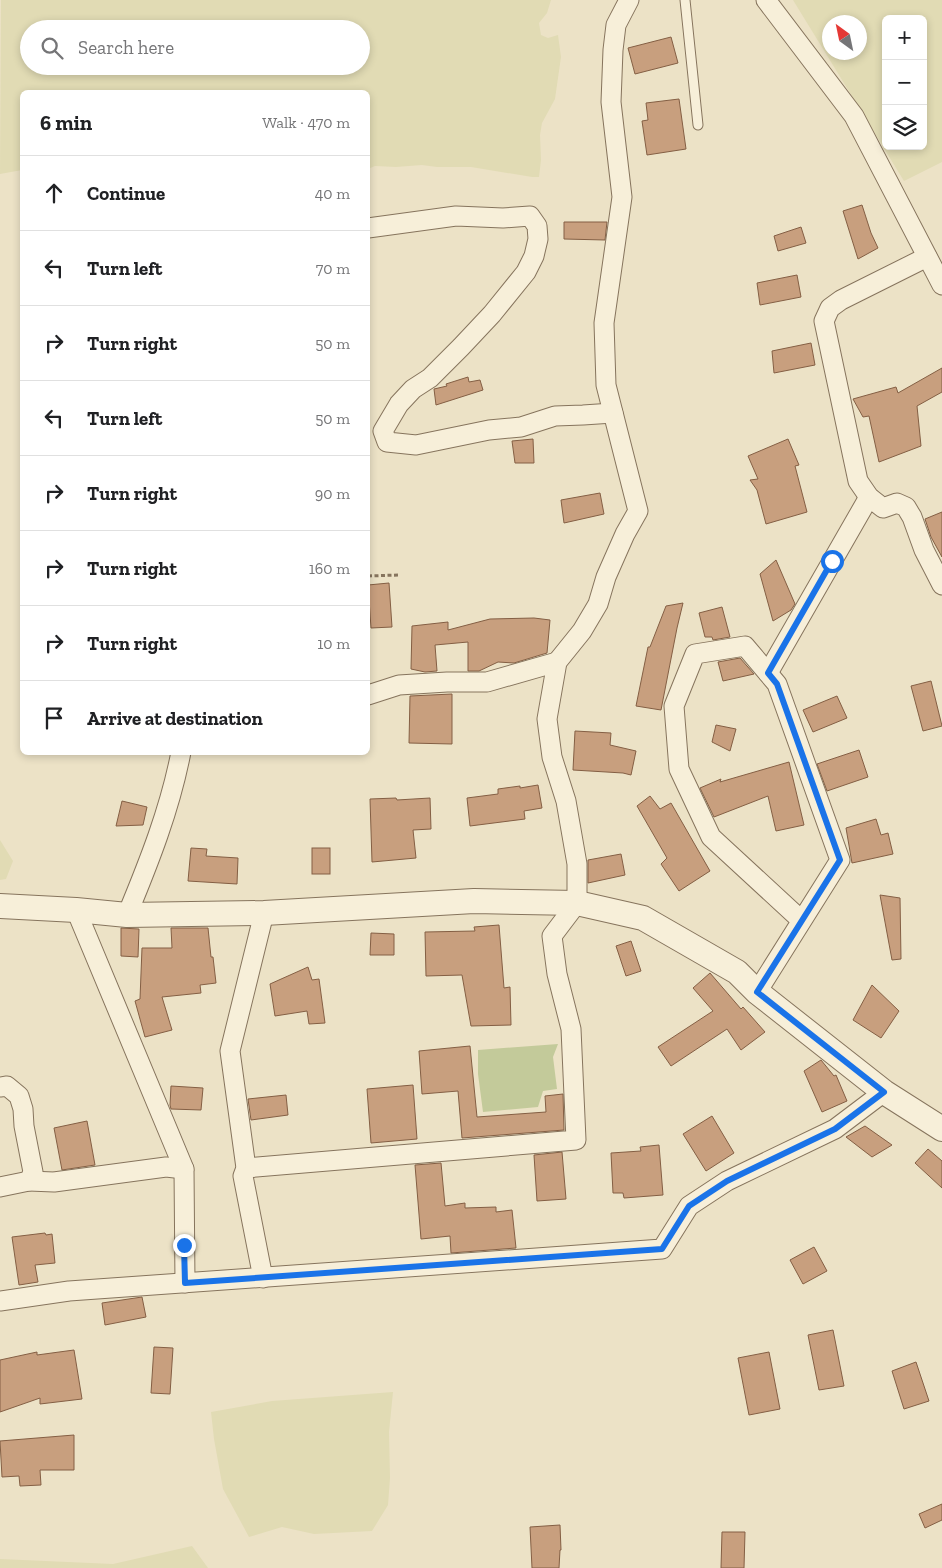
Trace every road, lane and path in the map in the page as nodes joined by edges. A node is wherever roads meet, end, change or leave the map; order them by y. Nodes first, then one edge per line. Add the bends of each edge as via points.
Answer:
1 (628, 0) edge
2 (685, 0) edge
3 (766, 0) edge
4 (698, 125) dead end
5 (370, 228) edge
6 (927, 256) junction
7 (942, 285) edge
8 (613, 413) junction
9 (869, 497) junction
10 (398, 575) dead end
11 (370, 576) edge
12 (942, 585) edge
13 (557, 662) junction
14 (768, 673) junction
15 (370, 694) edge
16 (180, 755) edge
17 (577, 903) junction
18 (0, 906) edge
19 (76, 910) junction
20 (264, 913) junction
21 (127, 915) junction
22 (801, 920) junction
23 (757, 992) junction
24 (0, 1087) edge
25 (884, 1092) junction
26 (942, 1129) edge
27 (246, 1168) junction
28 (184, 1169) junction
29 (29, 1181) junction
30 (0, 1187) edge
31 (263, 1278) junction
32 (185, 1283) junction
33 (0, 1301) edge

1 - 8 street via 616,25 611,102 622,197 604,323 606,385
2 - 4 lane
3 - 6 street via 854,116
5 - 8 street via 456,216 530,216 538,226 534,256 526,272 461,347 399,404 384,431 387,442 416,445 521,427 556,416
6 - 7 street
6 - 9 street via 841,300 830,308 824,321 858,481
8 - 13 street via 638,510 606,577 598,604 582,631
9 - 12 street via 883,508 897,503 906,507
9 - 14 street
10 - 11 path
13 - 15 street via 487,682 399,685
13 - 17 street via 547,719 552,757 566,801 577,864
14 - 22 street via 777,684 840,860
14 - 22 street via 745,646 695,654 674,706 679,769 711,837
16 - 21 street via 174,788
17 - 20 street via 474,901
17 - 23 street via 642,918 737,972
17 - 27 street via 552,936 557,974 571,1028 576,1140
18 - 19 street
19 - 21 street
19 - 28 street
20 - 21 street
20 - 27 street via 230,1051
22 - 23 street
23 - 25 street
24 - 29 street via 7,1086 19,1096 33,1172
25 - 26 street
25 - 31 street via 835,1129 727,1181 689,1206 662,1249
27 - 31 street via 243,1176
28 - 29 street via 166,1167 54,1182
28 - 32 street
29 - 30 street
31 - 32 street
32 - 33 street via 69,1291

